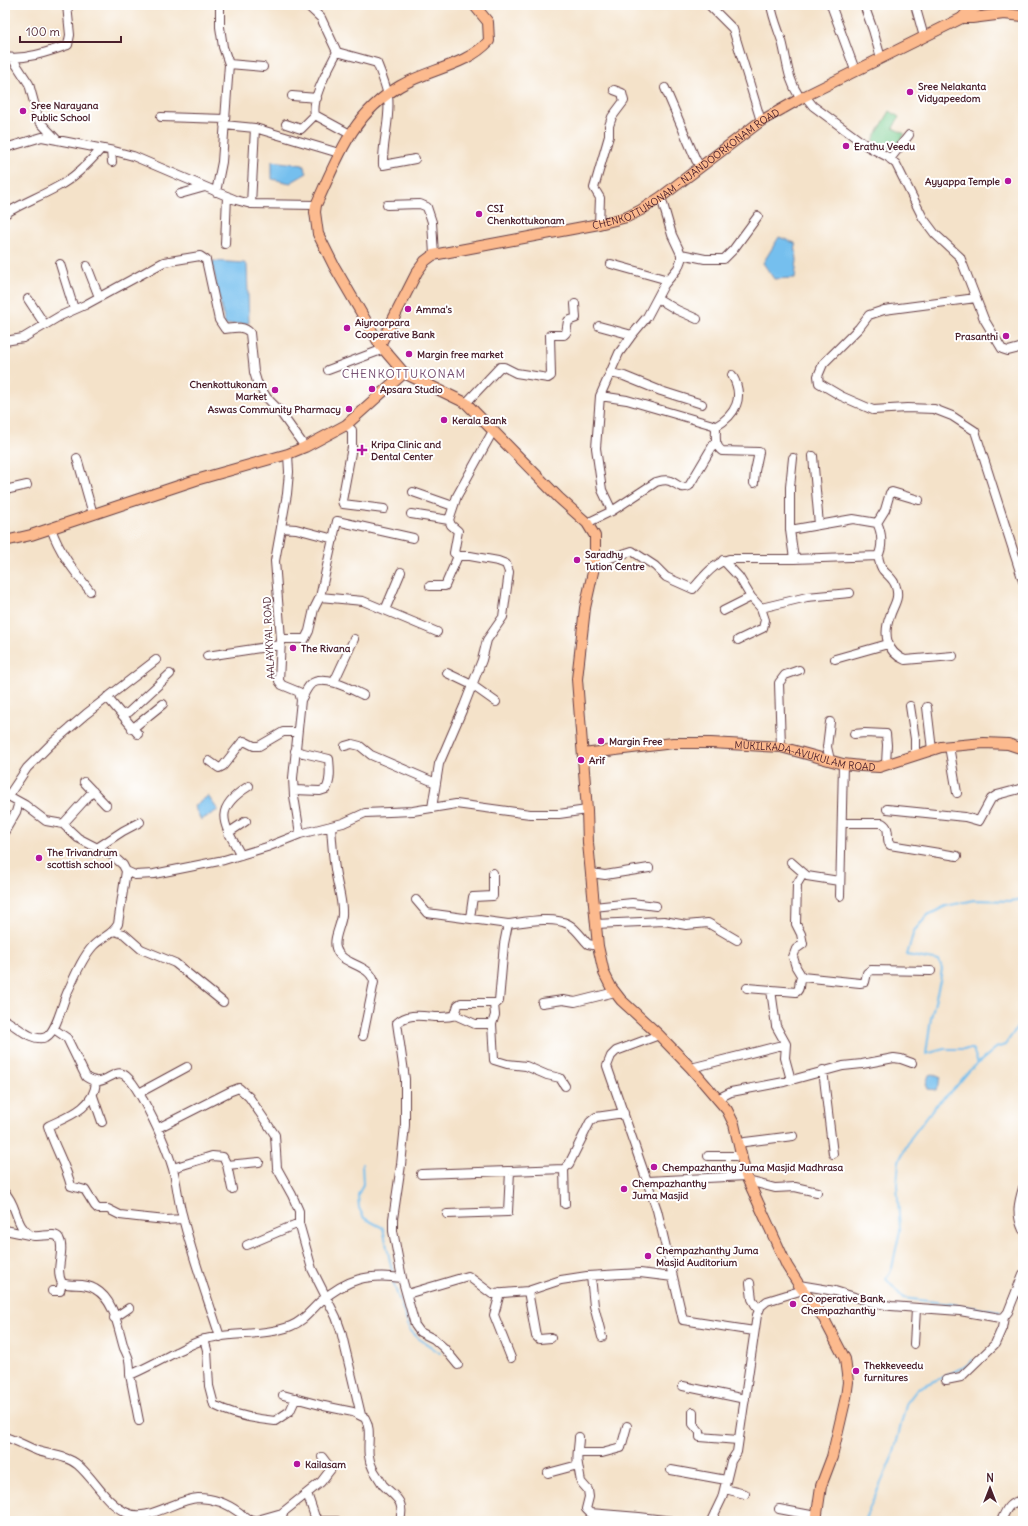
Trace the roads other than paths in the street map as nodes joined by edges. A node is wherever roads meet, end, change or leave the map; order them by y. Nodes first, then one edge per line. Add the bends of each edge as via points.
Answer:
1 (67, 5) edge
2 (220, 5) edge
3 (307, 5) edge
4 (474, 5) edge
5 (708, 5) edge
6 (771, 5) edge
7 (831, 5) edge
8 (864, 5) edge
9 (915, 5) edge
10 (981, 5) edge
11 (1023, 16) edge
12 (962, 18) junction
13 (924, 37) junction
14 (337, 52) junction
15 (9, 57) edge
16 (881, 58) junction
17 (229, 64) junction
18 (263, 67) dead end
19 (855, 70) junction
20 (665, 88) dead end
21 (614, 90) dead end
22 (388, 95) junction
23 (292, 96) dead end
24 (803, 97) junction
25 (317, 98) junction
26 (315, 115) junction
27 (160, 117) dead end
28 (761, 121) junction
29 (224, 122) junction
30 (286, 124) dead end
31 (255, 128) junction
32 (350, 134) junction
33 (909, 135) dead end
34 (57, 140) junction
35 (5, 148) edge
36 (101, 149) junction
37 (111, 151) junction
38 (339, 153) junction
39 (414, 159) dead end
40 (890, 159) junction
41 (112, 162) dead end
42 (700, 166) junction
43 (205, 187) junction
44 (216, 192) junction
45 (180, 194) dead end
46 (227, 196) junction
47 (661, 197) junction
48 (251, 204) junction
49 (316, 205) junction
50 (387, 205) dead end
51 (5, 214) edge
52 (758, 216) dead end
53 (599, 224) junction
54 (225, 244) dead end
55 (681, 254) junction
56 (434, 255) junction
57 (60, 264) dead end
58 (612, 264) dead end
59 (87, 266) dead end
60 (668, 280) junction
61 (99, 297) junction
62 (658, 298) junction
63 (976, 298) junction
64 (28, 299) dead end
65 (575, 304) dead end
66 (74, 309) junction
67 (697, 319) dead end
68 (45, 325) junction
69 (599, 326) dead end
70 (632, 335) junction
71 (5, 342) edge
72 (382, 347) junction
73 (1023, 347) edge
74 (328, 370) dead end
75 (404, 373) junction
76 (611, 373) junction
77 (732, 375) dead end
78 (600, 396) junction
79 (466, 403) junction
80 (702, 404) dead end
81 (346, 425) junction
82 (715, 427) junction
83 (493, 431) junction
84 (715, 442) junction
85 (305, 447) junction
86 (288, 454) junction
87 (814, 456) dead end
88 (77, 458) dead end
89 (793, 458) dead end
90 (754, 483) dead end
91 (27, 485) dead end
92 (5, 490) edge
93 (413, 492) dead end
94 (919, 500) dead end
95 (453, 506) junction
96 (384, 509) dead end
97 (612, 511) junction
98 (93, 514) junction
99 (411, 514) dead end
100 (448, 520) junction
101 (588, 523) junction
102 (877, 523) junction
103 (819, 525) junction
104 (51, 528) junction
105 (281, 528) junction
106 (790, 530) junction
107 (413, 538) dead end
108 (334, 539) junction
109 (5, 542) edge
110 (458, 556) junction
111 (878, 556) junction
112 (794, 559) junction
113 (723, 560) junction
114 (595, 563) junction
115 (401, 572) dead end
116 (1023, 581) edge
117 (430, 586) dead end
118 (90, 590) dead end
119 (850, 593) dead end
120 (320, 597) junction
121 (751, 597) junction
122 (761, 608) junction
123 (385, 610) junction
124 (723, 611) dead end
125 (437, 632) dead end
126 (354, 639) dead end
127 (738, 640) dead end
128 (280, 642) junction
129 (888, 644) junction
130 (207, 656) dead end
131 (953, 656) dead end
132 (835, 659) dead end
133 (156, 660) dead end
134 (799, 670) dead end
135 (447, 672) dead end
136 (170, 674) dead end
137 (334, 682) junction
138 (472, 685) junction
139 (302, 695) junction
140 (363, 695) dead end
141 (107, 697) junction
142 (496, 702) dead end
143 (163, 704) dead end
144 (910, 706) dead end
145 (927, 707) dead end
146 (122, 715) junction
147 (830, 722) dead end
148 (297, 732) junction
149 (854, 734) dead end
150 (345, 746) dead end
151 (949, 746) junction
152 (781, 747) junction
153 (1023, 749) edge
154 (932, 750) junction
155 (295, 751) junction
156 (583, 754) junction
157 (915, 755) junction
158 (830, 760) junction
159 (209, 761) dead end
160 (843, 764) junction
161 (886, 764) junction
162 (84, 782) dead end
163 (436, 783) junction
164 (249, 786) dead end
165 (1023, 788) edge
166 (294, 790) junction
167 (93, 791) junction
168 (957, 793) dead end
169 (7, 794) edge
170 (19, 802) junction
171 (106, 805) dead end
172 (432, 808) junction
173 (886, 809) dead end
174 (587, 810) junction
175 (246, 821) dead end
176 (140, 822) dead end
177 (63, 824) junction
178 (842, 824) junction
179 (331, 826) junction
180 (5, 831) edge
181 (228, 833) junction
182 (300, 834) junction
183 (97, 848) junction
184 (241, 855) junction
185 (957, 856) dead end
186 (791, 862) dead end
187 (649, 868) dead end
188 (126, 871) junction
189 (493, 872) dead end
190 (591, 873) junction
191 (803, 874) junction
192 (840, 881) junction
193 (840, 896) dead end
194 (416, 900) dead end
195 (656, 906) dead end
196 (594, 907) junction
197 (470, 918) junction
198 (508, 924) junction
199 (595, 924) junction
200 (114, 931) junction
201 (737, 940) dead end
202 (598, 946) junction
203 (931, 971) dead end
204 (802, 977) junction
205 (747, 988) dead end
206 (770, 990) junction
207 (615, 992) junction
208 (223, 1002) dead end
209 (542, 1003) dead end
210 (494, 1004) junction
211 (455, 1015) junction
212 (5, 1020) edge
213 (492, 1024) junction
214 (54, 1028) junction
215 (659, 1035) junction
216 (363, 1036) dead end
217 (786, 1044) junction
218 (912, 1063) dead end
219 (187, 1067) dead end
220 (691, 1068) junction
221 (823, 1070) junction
222 (791, 1080) junction
223 (96, 1082) junction
224 (565, 1086) dead end
225 (139, 1093) junction
226 (93, 1096) junction
227 (718, 1099) junction
228 (624, 1113) junction
229 (102, 1122) dead end
230 (158, 1128) junction
231 (793, 1136) dead end
232 (738, 1144) junction
233 (833, 1154) dead end
234 (708, 1156) dead end
235 (740, 1156) junction
236 (259, 1162) dead end
237 (227, 1165) junction
238 (173, 1168) junction
239 (564, 1169) junction
240 (510, 1171) junction
241 (421, 1174) dead end
242 (747, 1178) junction
243 (648, 1182) junction
244 (1023, 1188) edge
245 (232, 1190) dead end
246 (817, 1192) dead end
247 (5, 1193) edge
248 (565, 1204) dead end
249 (447, 1214) dead end
250 (183, 1219) junction
251 (299, 1223) junction
252 (5, 1230) edge
253 (1023, 1230) edge
254 (30, 1235) junction
255 (246, 1245) dead end
256 (1023, 1274) edge
257 (591, 1276) junction
258 (673, 1277) junction
259 (402, 1278) junction
260 (62, 1283) junction
261 (750, 1283) dead end
262 (801, 1288) junction
263 (52, 1291) dead end
264 (528, 1291) junction
265 (500, 1293) junction
266 (407, 1294) junction
267 (326, 1297) junction
268 (129, 1308) dead end
269 (916, 1309) junction
270 (758, 1311) junction
271 (1004, 1317) junction
272 (114, 1318) junction
273 (754, 1331) junction
274 (220, 1336) junction
275 (602, 1337) dead end
276 (551, 1338) dead end
277 (204, 1339) junction
278 (914, 1344) dead end
279 (511, 1358) dead end
280 (458, 1365) dead end
281 (130, 1375) junction
282 (946, 1380) dead end
283 (684, 1386) dead end
284 (283, 1395) dead end
285 (296, 1398) junction
286 (745, 1399) junction
287 (693, 1412) dead end
288 (361, 1415) junction
289 (139, 1421) dead end
290 (627, 1426) dead end
291 (5, 1436) edge
292 (579, 1437) dead end
293 (738, 1440) junction
294 (578, 1453) junction
295 (322, 1457) dead end
296 (578, 1465) junction
297 (671, 1470) dead end
298 (548, 1473) dead end
299 (726, 1480) junction
300 (725, 1489) junction
301 (307, 1493) junction
302 (745, 1494) dead end
303 (1023, 1500) edge
304 (779, 1509) dead end
305 (283, 1517) edge
306 (816, 1518) edge
307 (253, 1521) edge
308 (337, 1521) edge
309 (400, 1521) edge
310 (673, 1521) edge
311 (711, 1521) edge
312 (1001, 1521) edge

1 - 15 street via 70,35 68,45 41,53
2 - 17 street via 223,47
3 - 14 street via 321,18
4 - 22 main road via 488,22 489,41 482,49 468,58 400,86
5 - 28 street via 733,29
6 - 24 street via 790,78
7 - 19 street
8 - 16 street
9 - 13 street
10 - 12 main road via 967,12
11 - 12 main road, CHENKOTTUKONAM - NJANDOORKONAM ROAD via 1004,14
12 - 13 main road, CHENKOTTUKONAM - NJANDOORKONAM ROAD
13 - 16 main road, CHENKOTTUKONAM - NJANDOORKONAM ROAD
14 - 22 street via 377,63
14 - 25 street
15 - 34 street via 29,84 39,120
16 - 19 main road, CHENKOTTUKONAM - NJANDOORKONAM ROAD
17 - 18 street
17 - 29 street
19 - 24 main road, CHENKOTTUKONAM - NJANDOORKONAM ROAD
20 - 42 street
21 - 53 street via 622,93 624,101 612,117 594,188 600,198
22 - 32 main road via 367,110
22 - 39 street via 383,165
23 - 25 street
24 - 28 main road, CHENKOTTUKONAM - NJANDOORKONAM ROAD
24 - 40 street via 867,146
25 - 26 street
26 - 30 street via 302,129
26 - 32 street
27 - 29 street
28 - 42 main road, CHENKOTTUKONAM - NJANDOORKONAM ROAD
29 - 31 street
29 - 44 street via 222,162
31 - 38 street
31 - 48 street
32 - 38 main road
33 - 40 street
34 - 35 street via 42,136
34 - 36 street
36 - 37 street
36 - 51 street via 86,166 58,187 22,203
37 - 41 street
37 - 43 street via 133,156
38 - 49 main road
40 - 63 street via 898,168 923,218 935,234 960,258
42 - 47 main road, CHENKOTTUKONAM - NJANDOORKONAM ROAD
43 - 44 street
43 - 45 street
44 - 46 street
46 - 48 street
46 - 54 street
47 - 53 main road, CHENKOTTUKONAM - NJANDOORKONAM ROAD via 641,210
47 - 55 street via 672,235
48 - 49 street
49 - 72 main road via 314,212 318,234
50 - 56 street via 420,204 427,207 432,222
52 - 55 street via 724,259 705,259
53 - 56 main road, CHENKOTTUKONAM - NJANDOORKONAM ROAD
55 - 60 street via 678,268
56 - 72 main road via 425,261 417,272
57 - 66 street
58 - 60 street
59 - 61 street
60 - 62 street
61 - 66 street
61 - 85 street via 164,262 200,256 206,260 219,320 225,329 241,327 250,333 257,382
62 - 67 street
62 - 70 street via 648,317
63 - 73 street via 984,319 1002,349 1008,352
63 - 116 street via 884,310 870,315 823,364 818,376 819,383 873,410 934,408 975,431
64 - 68 street
65 - 79 street via 576,318 568,321 566,333 550,335 551,376 548,378 516,373 500,367
66 - 68 street
68 - 71 street via 23,338
69 - 70 street
70 - 76 street via 619,353
72 - 74 street
72 - 75 main road
75 - 79 main road
75 - 81 main road
76 - 78 street
76 - 80 street
77 - 82 street via 739,393 738,400 733,412 722,424
78 - 82 street via 627,400 708,422
78 - 97 street via 596,448 602,490
79 - 83 main road
81 - 85 main road
81 - 96 street via 352,430 352,447 343,504
82 - 84 street
83 - 95 street
83 - 101 main road via 559,498
84 - 90 street via 722,451 759,452
84 - 97 street via 689,486 679,487 662,480
85 - 86 main road
86 - 98 main road via 228,470
86 - 105 street, AALAYKYAL ROAD via 287,494
87 - 103 street
88 - 98 street
89 - 106 street
91 - 92 street
93 - 95 street
94 - 102 street via 890,493 885,510
95 - 100 street
97 - 101 street
98 - 104 main road
99 - 100 street
100 - 110 street via 458,531 454,553
101 - 114 main road via 595,536
102 - 103 street via 853,518
102 - 111 street via 881,551
103 - 106 street
104 - 109 main road
104 - 118 street via 64,557
105 - 108 street via 296,529
105 - 128 street, AALAYKYAL ROAD via 275,562
106 - 112 street
107 - 108 street via 337,521
108 - 120 street
110 - 117 street via 445,586
110 - 138 street via 498,561 506,564 509,572 502,617 487,640
111 - 112 street
111 - 129 street via 881,567 893,580 896,588 896,604 887,628
112 - 113 street
113 - 114 street via 693,588 666,577 655,566 632,551
113 - 121 street via 739,577
114 - 156 main road via 585,608 577,679
115 - 123 street
119 - 122 street via 808,597
120 - 123 street via 363,601
120 - 128 street via 305,639
121 - 122 street
121 - 124 street
122 - 127 street via 765,620 763,628
123 - 125 street
126 - 137 street
128 - 130 street
128 - 139 street, AALAYKYAL ROAD via 279,681
129 - 131 street via 895,654 905,660
129 - 132 street
133 - 141 street
134 - 152 street via 785,674 779,683
135 - 138 street
136 - 146 street via 129,712
137 - 139 street via 314,682
137 - 140 street
138 - 142 street
138 - 163 street via 439,764
139 - 148 street
141 - 146 street
141 - 169 street via 50,745 27,768
143 - 146 street via 135,732
144 - 157 street
145 - 154 street
147 - 158 street via 827,747
148 - 155 street
148 - 159 street via 282,732 258,746 242,742 219,768
149 - 161 street via 886,734
150 - 163 street via 360,746 371,755
151 - 153 main road, MUKILKADA-AVUKULAM ROAD via 984,743 1008,744
151 - 154 main road, MUKILKADA-AVUKULAM ROAD
151 - 168 street
152 - 156 main road, MUKILKADA-AVUKULAM ROAD via 693,742
152 - 158 main road, MUKILKADA-AVUKULAM ROAD
154 - 157 main road, MUKILKADA-AVUKULAM ROAD
155 - 166 street
155 - 166 street via 329,759 330,768 326,789
156 - 174 main road
157 - 161 main road, MUKILKADA-AVUKULAM ROAD
158 - 160 main road, MUKILKADA-AVUKULAM ROAD
160 - 161 main road, MUKILKADA-AVUKULAM ROAD via 879,767
160 - 178 street
162 - 167 street
163 - 172 street
164 - 181 street via 233,798 226,810 224,822
165 - 173 street via 991,799 979,821 965,817
166 - 182 street
167 - 171 street
167 - 177 street
169 - 170 street
170 - 177 street via 46,821
170 - 180 street
172 - 174 street via 456,804 530,814 559,814
172 - 179 street via 365,813
174 - 190 main road
175 - 181 street
176 - 183 street
177 - 183 street via 78,838
178 - 185 street via 882,823 888,830 890,845
178 - 192 street
179 - 182 street
179 - 216 street via 342,914 336,947 343,958 369,972 374,982
181 - 184 street
182 - 184 street
183 - 188 street via 113,856
184 - 188 street via 154,874 135,875
186 - 191 street
187 - 190 street via 604,875
188 - 200 street via 120,914
189 - 197 street via 493,896 473,897
190 - 196 main road
191 - 192 street via 812,878
191 - 204 street via 797,884 796,924 803,944 796,949 792,957
192 - 193 street
194 - 197 street via 427,913
195 - 196 street via 632,903
196 - 199 main road
197 - 198 street
198 - 202 street via 556,920 568,924 588,944
198 - 210 street via 499,1001
199 - 201 street via 708,923
199 - 202 main road
200 - 208 street via 124,934 141,949 175,963
200 - 214 street via 99,939 92,947 67,992
202 - 207 main road via 604,973
203 - 204 street via 871,970 867,972 865,982 860,983
204 - 206 street via 799,990 796,992
205 - 206 street
206 - 217 street via 776,1026
207 - 209 street via 575,1002 563,1000
207 - 215 main road
210 - 211 street via 461,1003
210 - 213 street via 495,1015
211 - 213 street via 475,1024
211 - 259 street via 448,1018 412,1016 402,1018 397,1023 405,1079 405,1125 394,1231
212 - 214 street via 32,1037 46,1036
213 - 224 street via 494,1060 526,1066 560,1078
214 - 223 street via 67,1038 86,1077
215 - 220 main road
215 - 228 street via 616,1051 611,1056 607,1066
217 - 220 street
217 - 222 street via 785,1058
218 - 221 street via 894,1058
219 - 225 street
220 - 227 main road
221 - 222 street
221 - 233 street
222 - 227 street via 731,1092
223 - 225 street via 105,1080 115,1073 121,1073 127,1076
223 - 226 street
225 - 230 street
226 - 229 street
226 - 250 street via 81,1109 48,1126 52,1141 68,1172 71,1186 85,1190 98,1209 108,1209 120,1215 137,1217
227 - 232 main road via 734,1124
228 - 239 street via 596,1117 590,1122
228 - 243 street
230 - 238 street
230 - 251 street via 239,1088 249,1097 275,1135 277,1168 297,1206
231 - 232 street
232 - 235 main road
234 - 235 street
235 - 242 main road
236 - 237 street
237 - 238 street via 223,1157 217,1156
237 - 245 street
238 - 250 street
239 - 240 street
239 - 248 street
240 - 241 street
240 - 249 street via 508,1212
242 - 243 street
242 - 246 street via 775,1188 795,1187
242 - 262 main road via 787,1266
243 - 258 street via 658,1210
244 - 253 street via 1018,1204 1018,1215
247 - 254 street via 10,1198 24,1230
250 - 274 street
251 - 255 street
251 - 267 street via 312,1269
252 - 254 street
254 - 260 street via 53,1235 60,1239 59,1278
256 - 271 street
257 - 258 street via 640,1273
257 - 264 street via 561,1280
257 - 275 street via 594,1306
258 - 273 street via 683,1320
259 - 266 street
259 - 267 street via 363,1278 340,1286
260 - 263 street via 60,1291
260 - 272 street via 86,1285 96,1289 111,1307
261 - 270 street via 752,1299
262 - 269 street via 836,1291 871,1302
262 - 270 street via 767,1301
262 - 306 main road via 835,1336 845,1359 848,1382 832,1457 821,1486
264 - 265 street
264 - 276 street via 536,1336 539,1339
265 - 266 street via 492,1294 468,1276
265 - 279 street via 494,1315
266 - 280 street via 415,1324 420,1332 434,1339
267 - 274 street via 305,1318 291,1326 258,1333
267 - 288 street via 341,1331
268 - 272 street
269 - 271 street
269 - 278 street
270 - 273 street
271 - 282 street via 995,1344 961,1377
272 - 281 street via 129,1361
273 - 286 street
274 - 277 street
277 - 281 street
277 - 285 street via 209,1386 214,1405 258,1420 275,1421 290,1411
281 - 289 street
283 - 286 street
284 - 285 street
285 - 288 street
286 - 293 street
287 - 293 street via 693,1424 700,1432 700,1437
288 - 309 street via 368,1422 370,1461 383,1484 400,1502
290 - 294 street via 621,1448 602,1453
291 - 307 street via 38,1451 77,1464 105,1496 126,1513 140,1516 187,1499 199,1498 216,1500
292 - 294 street
293 - 299 street
294 - 296 street
295 - 301 street via 331,1470
296 - 298 street
296 - 310 street via 581,1482 588,1490 586,1509 590,1513
297 - 299 street
299 - 300 street
300 - 302 street
300 - 311 street
301 - 305 street
301 - 308 street via 315,1517 320,1521
303 - 312 street via 1008,1506
304 - 306 street
305 - 307 street

